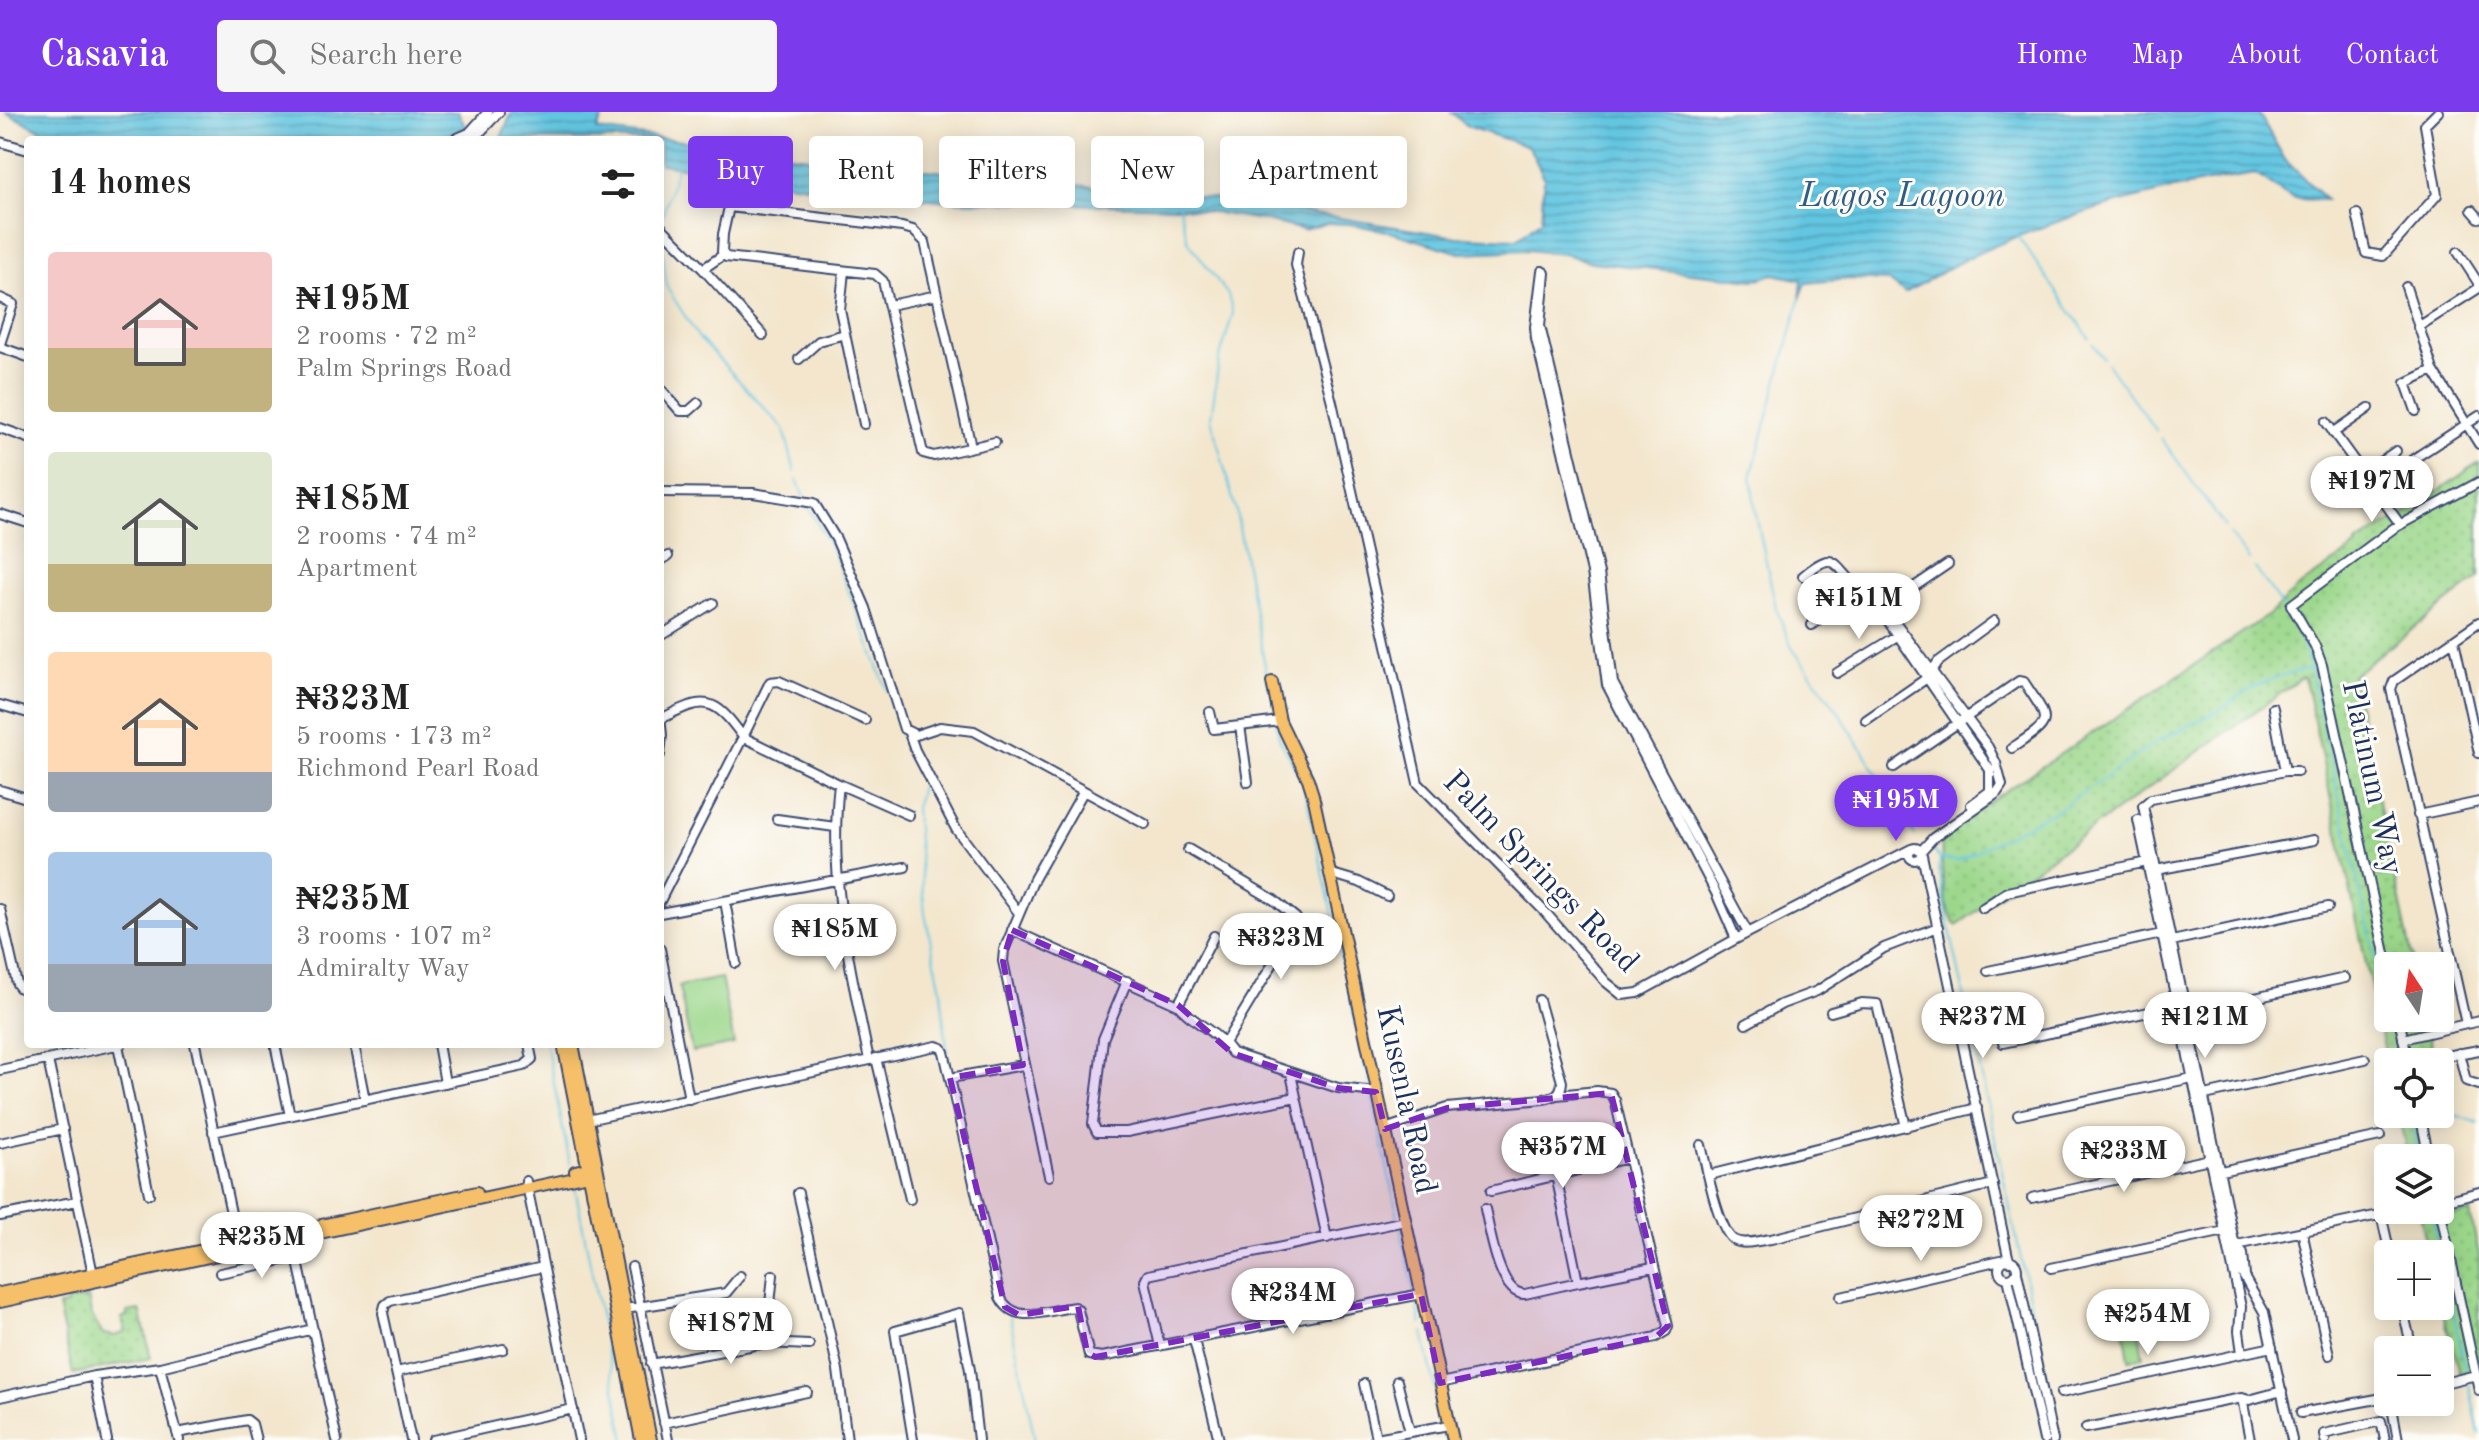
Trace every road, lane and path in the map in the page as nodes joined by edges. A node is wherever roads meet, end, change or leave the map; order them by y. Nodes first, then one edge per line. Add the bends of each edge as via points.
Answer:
1 (488, 112) edge
2 (499, 112) edge
3 (2438, 112) edge
4 (462, 136) edge
5 (477, 136) edge
6 (0, 142) edge
7 (24, 149) edge
8 (2472, 210) dead end
9 (2357, 214) dead end
10 (2479, 218) edge
11 (664, 230) edge
12 (1298, 252) dead end
13 (2458, 252) dead end
14 (723, 255) junction
15 (703, 269) junction
16 (844, 271) junction
17 (2479, 286) edge
18 (2406, 287) dead end
19 (937, 295) junction
20 (0, 298) edge
21 (890, 305) junction
22 (2418, 327) junction
23 (845, 334) junction
24 (763, 335) dead end
25 (0, 346) edge
26 (24, 355) edge
27 (799, 359) dead end
28 (2433, 370) junction
29 (664, 393) edge
30 (698, 403) dead end
31 (2369, 408) dead end
32 (2416, 411) dead end
33 (2479, 416) edge
34 (2326, 422) dead end
35 (864, 424) dead end
36 (2465, 425) junction
37 (0, 428) edge
38 (2333, 433) junction
39 (24, 437) edge
40 (995, 442) dead end
41 (2479, 444) edge
42 (971, 447) junction
43 (2396, 451) dead end
44 (2412, 460) dead end
45 (2363, 474) junction
46 (2479, 482) edge
47 (664, 492) edge
48 (0, 514) edge
49 (24, 522) edge
50 (2400, 524) junction
51 (1948, 564) dead end
52 (1803, 576) dead end
53 (1860, 586) junction
54 (713, 603) dead end
55 (1886, 606) junction
56 (1994, 621) dead end
57 (2479, 622) edge
58 (1812, 625) dead end
59 (664, 634) edge
60 (1897, 636) junction
61 (2454, 640) junction
62 (1837, 673) dead end
63 (1930, 674) junction
64 (1272, 682) dead end
65 (0, 705) edge
66 (2273, 708) dead end
67 (24, 711) edge
68 (1210, 712) dead end
69 (664, 716) edge
70 (865, 720) dead end
71 (1866, 720) dead end
72 (1962, 720) junction
73 (1277, 721) junction
74 (1240, 726) junction
75 (909, 733) junction
76 (743, 737) junction
77 (2012, 748) dead end
78 (2479, 753) edge
79 (1894, 767) dead end
80 (2285, 771) junction
81 (2297, 771) dead end
82 (1248, 782) dead end
83 (839, 784) junction
84 (0, 790) edge
85 (1083, 792) junction
86 (23, 797) dead end
87 (2479, 802) edge
88 (909, 815) dead end
89 (2418, 815) junction
90 (777, 819) dead end
91 (2138, 820) dead end
92 (1145, 824) dead end
93 (835, 827) junction
94 (2314, 840) dead end
95 (1188, 849) dead end
96 (1917, 855) junction
97 (2147, 862) junction
98 (905, 867) dead end
99 (2156, 870) junction
100 (1329, 873) junction
101 (836, 878) junction
102 (664, 893) edge
103 (1387, 896) dead end
104 (725, 901) junction
105 (2328, 907) dead end
106 (1736, 908) junction
107 (1983, 908) dead end
108 (0, 909) edge
109 (664, 912) edge
110 (1019, 913) junction
111 (1724, 914) junction
112 (1938, 927) junction
113 (1012, 930) junction
114 (1748, 933) junction
115 (2162, 934) junction
116 (1214, 936) dead end
117 (1736, 939) junction
118 (2172, 941) junction
119 (2385, 952) edge
120 (736, 963) dead end
121 (1988, 971) dead end
122 (2345, 978) dead end
123 (1127, 981) junction
124 (24, 990) edge
125 (1539, 1000) dead end
126 (1178, 1005) junction
127 (665, 1006) edge
128 (2177, 1006) junction
129 (1831, 1012) dead end
130 (2187, 1013) junction
131 (2479, 1021) edge
132 (1746, 1024) dead end
133 (2466, 1024) junction
134 (2402, 1032) edge
135 (2403, 1039) junction
136 (1225, 1043) junction
137 (2003, 1043) dead end
138 (102, 1048) edge
139 (121, 1048) edge
140 (196, 1048) edge
141 (276, 1048) edge
142 (355, 1048) edge
143 (439, 1048) edge
144 (530, 1048) edge
145 (564, 1048) edge
146 (574, 1048) edge
147 (2405, 1048) edge
148 (2479, 1050) edge
149 (2459, 1053) junction
150 (2454, 1054) edge
151 (872, 1059) junction
152 (2365, 1059) dead end
153 (48, 1060) junction
154 (1023, 1065) junction
155 (0, 1070) edge
156 (1291, 1074) junction
157 (950, 1078) junction
158 (2192, 1078) junction
159 (445, 1083) junction
160 (2479, 1085) edge
161 (1376, 1092) junction
162 (1557, 1095) junction
163 (2205, 1095) junction
164 (1296, 1097) junction
165 (689, 1099) junction
166 (365, 1100) junction
167 (1977, 1108) junction
168 (2018, 1115) dead end
169 (290, 1116) junction
170 (587, 1120) junction
171 (1906, 1127) junction
172 (63, 1129) junction
173 (1385, 1129) junction
174 (213, 1132) junction
175 (2380, 1136) dead end
176 (0, 1143) edge
177 (1701, 1145) dead end
178 (1628, 1158) junction
179 (2210, 1159) junction
180 (592, 1171) junction
181 (2221, 1171) junction
182 (1556, 1175) junction
183 (1709, 1175) junction
184 (1049, 1176) dead end
185 (1993, 1184) junction
186 (526, 1185) junction
187 (1491, 1191) dead end
188 (2479, 1192) edge
189 (798, 1193) dead end
190 (149, 1194) dead end
191 (2032, 1198) dead end
192 (2454, 1198) edge
193 (910, 1199) dead end
194 (77, 1201) junction
195 (1485, 1209) dead end
196 (0, 1216) edge
197 (2374, 1216) edge
198 (1405, 1221) junction
199 (2443, 1224) edge
200 (2225, 1231) junction
201 (2302, 1231) junction
202 (1327, 1238) junction
203 (293, 1239) junction
204 (2237, 1245) junction
205 (238, 1247) junction
206 (297, 1257) junction
207 (2009, 1259) junction
208 (543, 1267) junction
209 (632, 1267) dead end
210 (1653, 1267) junction
211 (2051, 1268) dead end
212 (2017, 1272) junction
213 (220, 1273) dead end
214 (93, 1274) junction
215 (773, 1275) dead end
216 (740, 1276) dead end
217 (2008, 1278) junction
218 (1578, 1282) junction
219 (0, 1293) edge
220 (1421, 1294) junction
221 (1841, 1297) dead end
222 (0, 1302) edge
223 (641, 1306) junction
224 (625, 1309) junction
225 (313, 1329) junction
226 (1194, 1340) junction
227 (766, 1343) junction
228 (809, 1345) dead end
229 (1160, 1346) junction
230 (2272, 1347) junction
231 (503, 1349) dead end
232 (2242, 1353) junction
233 (2329, 1355) dead end
234 (651, 1364) junction
235 (160, 1367) junction
236 (396, 1372) junction
237 (2476, 1375) junction
238 (94, 1376) junction
239 (2454, 1380) edge
240 (1397, 1381) dead end
241 (1440, 1383) junction
242 (1364, 1384) dead end
243 (2479, 1390) edge
244 (2282, 1391) junction
245 (807, 1392) dead end
246 (2061, 1393) dead end
247 (0, 1397) edge
248 (2242, 1398) junction
249 (2374, 1402) edge
250 (573, 1409) junction
251 (2301, 1413) dead end
252 (2393, 1416) edge
253 (664, 1423) junction
254 (1449, 1425) junction
255 (2086, 1428) dead end
256 (1410, 1432) junction
257 (178, 1436) edge
258 (107, 1440) edge
259 (256, 1440) edge
260 (337, 1440) edge
261 (411, 1440) edge
262 (433, 1440) edge
263 (579, 1440) edge
264 (641, 1440) edge
265 (651, 1440) edge
266 (668, 1440) edge
267 (847, 1440) edge
268 (913, 1440) edge
269 (978, 1440) edge
270 (1219, 1440) edge
271 (1453, 1440) edge
272 (2044, 1440) edge
273 (2053, 1440) edge
274 (2250, 1440) edge
275 (2292, 1440) edge
276 (2325, 1440) edge
277 (2385, 1440) edge
278 (2398, 1440) edge

1 - 4 street
2 - 5 street
3 - 9 street via 2425,125 2437,195 2383,256 2366,253
6 - 7 street
8 - 10 street
11 - 15 street
12 - 117 street, Palm Springs Road via 1296,265 1422,790 1622,995 1638,993
13 - 17 street
14 - 15 street
14 - 16 street
14 - 19 street via 729,207 902,227 925,242
15 - 24 street
16 - 21 street via 879,276
16 - 23 street via 840,304
17 - 22 street
18 - 22 street
19 - 21 street
19 - 42 street
20 - 25 street via 13,304
21 - 42 street via 920,449 934,456
22 - 28 street
23 - 27 street via 819,341
23 - 35 street
25 - 26 street
28 - 32 street via 2406,383
28 - 36 street
29 - 30 street via 680,411
31 - 38 street
33 - 36 street
34 - 38 street
36 - 41 street
36 - 44 street
37 - 39 street
38 - 45 street
40 - 42 street
43 - 45 street
45 - 50 street
46 - 50 street
47 - 75 street via 753,493 814,503 866,608 899,717
48 - 49 street
50 - 119 street, Platinum Way via 2291,605 2325,676
51 - 55 street
52 - 53 street via 1830,560
53 - 55 street
53 - 58 street
53 - 60 street
54 - 59 street
55 - 63 street
56 - 63 street via 1938,662
57 - 61 street
60 - 62 street
60 - 63 street
61 - 78 street
61 - 89 street via 2394,681 2391,689
63 - 71 street
63 - 72 street
64 - 73 main road, Kusenla Road
65 - 67 street
66 - 80 street
68 - 74 street via 1214,729
69 - 76 street via 700,702 727,714
70 - 76 street via 779,681 770,682
72 - 77 street via 2024,682 2045,723
72 - 79 street
72 - 96 street via 1988,747 2002,785
73 - 74 street
73 - 100 main road, Kusenla Road via 1308,779
74 - 82 street
75 - 85 street via 940,727 974,731
75 - 110 street via 956,829
76 - 83 street
76 - 102 street
80 - 81 street
80 - 99 street via 2146,802
83 - 88 street
83 - 93 street
84 - 86 street
85 - 92 street
85 - 110 street
87 - 89 street
89 - 133 street
90 - 93 street
91 - 97 street
93 - 101 street
94 - 99 street
95 - 136 street via 1296,918
96 - 112 street
96 - 114 street, Palm Springs Road via 1899,854
97 - 107 street via 2007,892
97 - 115 street
98 - 101 street
99 - 118 street
100 - 103 street
100 - 161 main road, Kusenla Road
101 - 104 street
101 - 151 street
104 - 109 street
104 - 120 street
105 - 118 street
106 - 111 street
106 - 111 street via 1613,683 1599,573 1540,326 1542,271 1536,339 1592,572 1607,685
106 - 114 street
108 - 124 street via 17,984
110 - 113 street
111 - 117 street
112 - 132 street via 1884,948 1817,991
112 - 167 street
113 - 123 street
113 - 154 street via 1003,961
114 - 117 street, Palm Springs Road
115 - 121 street
115 - 128 street
116 - 126 street
118 - 130 street
122 - 130 street
123 - 126 street
123 - 164 street via 1103,1039 1093,1124 1097,1132 1127,1132
125 - 162 street via 1562,1082
126 - 136 street
127 - 165 street
128 - 137 street
128 - 158 street
129 - 171 street via 1877,1004
130 - 163 street
131 - 133 street
133 - 135 street
134 - 135 street
135 - 147 street
136 - 156 street via 1232,1053
138 - 153 street
139 - 190 street
140 - 174 street
141 - 169 street
142 - 166 street
143 - 159 street
144 - 159 street via 529,1064
145 - 180 main road
146 - 170 main road
148 - 149 street
149 - 150 street
149 - 160 street via 2466,1081
151 - 157 street via 936,1046 942,1048
151 - 165 street
151 - 193 street
152 - 163 street
153 - 155 street
153 - 172 street
154 - 157 street
154 - 184 street
156 - 161 street
156 - 164 street
157 - 229 street via 1005,1307 1019,1315 1075,1307 1087,1352 1095,1357
158 - 168 street
158 - 179 street
159 - 166 street
161 - 173 main road, Kusenla Road
162 - 173 street via 1447,1108
162 - 178 street via 1611,1093
163 - 181 street
164 - 202 street
165 - 170 street
166 - 169 street
167 - 171 street
167 - 185 street
169 - 174 street
170 - 180 main road
171 - 183 street
172 - 176 street
172 - 194 street
173 - 198 main road, Kusenla Road
174 - 205 street
175 - 181 street
177 - 183 street
178 - 182 street
178 - 210 street
179 - 191 street
179 - 200 street
180 - 186 main road
180 - 224 main road
180 - 264 main road
181 - 204 street
182 - 187 street
182 - 218 street
183 - 185 street via 1726,1230 1731,1239 1744,1243
185 - 207 street
186 - 203 main road
186 - 205 main road
186 - 208 street
188 - 192 street
189 - 267 street via 838,1370
194 - 196 street
194 - 214 street
195 - 218 street via 1511,1289 1519,1295
197 - 201 street
198 - 202 street
198 - 220 main road, Kusenla Road
199 - 237 street
200 - 211 street
200 - 232 street via 2241,1307
201 - 204 street
201 - 233 street
202 - 229 street via 1148,1275
203 - 205 main road
203 - 206 street
204 - 230 street via 2240,1270 2264,1312
205 - 214 main road
205 - 222 main road
206 - 213 street
206 - 225 street
207 - 212 street
207 - 217 street via 2000,1268
207 - 221 street
208 - 236 street via 387,1303 383,1313
208 - 250 street
209 - 223 street
210 - 218 street
210 - 241 street via 1668,1326 1662,1335
212 - 217 street
212 - 273 street
214 - 219 main road
215 - 227 street
216 - 223 street via 726,1293
217 - 272 street
220 - 226 street
220 - 241 main road, Kusenla Road
223 - 224 street
223 - 234 street
224 - 265 main road
225 - 235 street
225 - 260 street
226 - 229 street
226 - 270 street
227 - 228 street
227 - 234 street
230 - 232 street
230 - 244 street
231 - 236 street
232 - 246 street
234 - 253 street
235 - 238 street
235 - 257 street
236 - 261 street
237 - 239 street
237 - 243 street
238 - 247 street
238 - 258 street
240 - 256 street
241 - 254 main road, Kusenla Road
242 - 256 street via 1376,1438
244 - 248 street
244 - 275 street
245 - 253 street
248 - 255 street
248 - 274 street
249 - 251 street
250 - 262 street
250 - 263 street
252 - 278 street
253 - 266 street
254 - 256 street
254 - 271 main road, Kusenla Road
257 - 259 street via 247,1420
268 - 269 street via 895,1331 959,1313
276 - 277 street via 2324,1434 2381,1421

